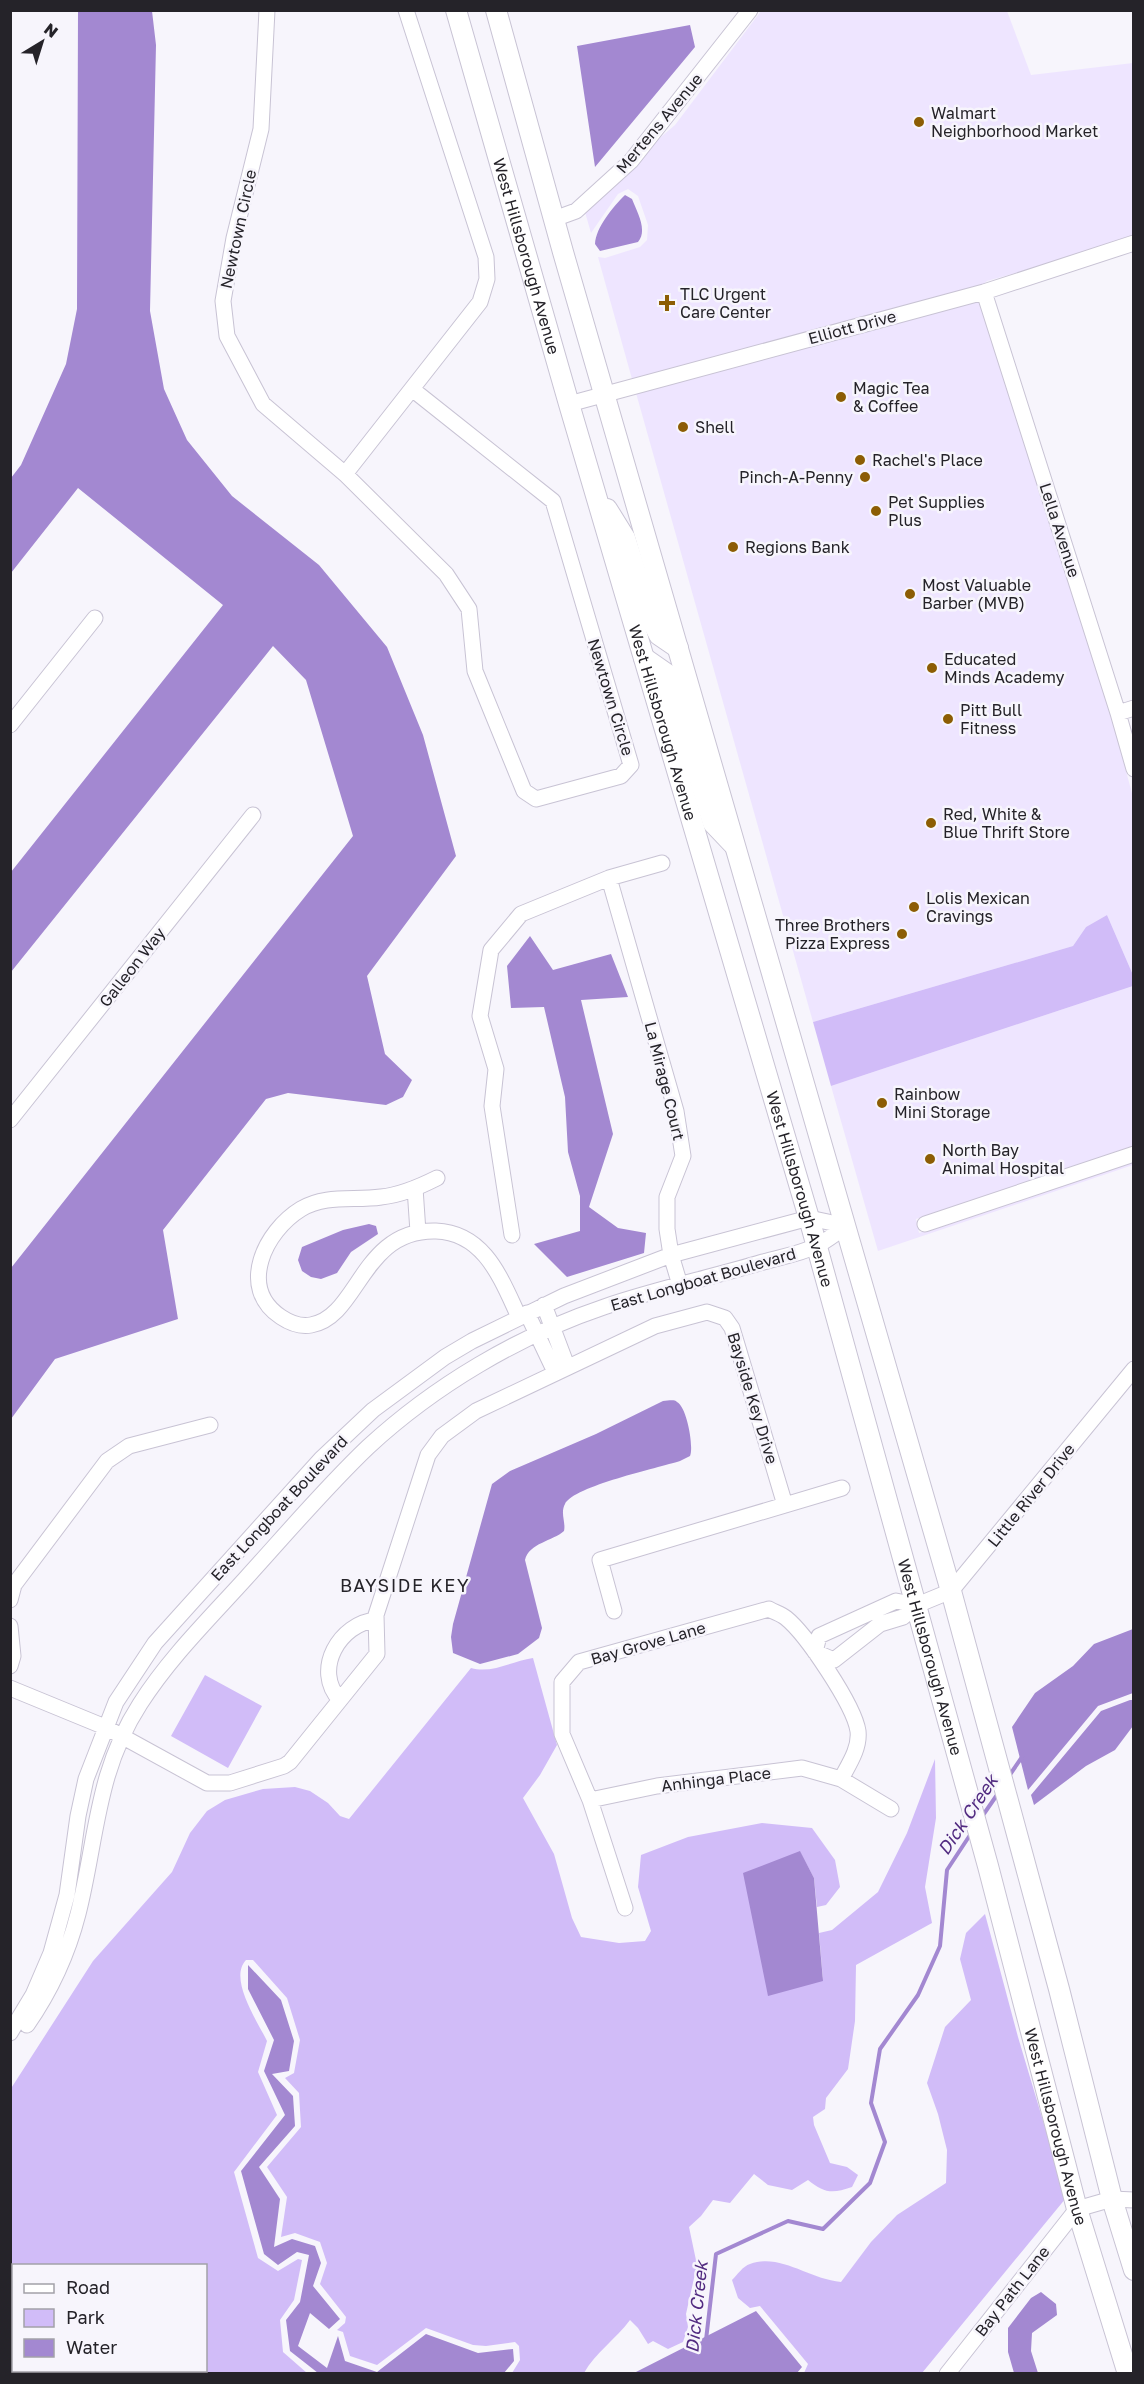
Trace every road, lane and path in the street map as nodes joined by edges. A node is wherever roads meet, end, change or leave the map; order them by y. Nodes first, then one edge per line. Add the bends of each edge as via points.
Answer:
1 (267, 10) edge
2 (406, 10) edge
3 (456, 10) edge
4 (496, 10) edge
5 (750, 10) edge
6 (554, 219) junction
7 (1134, 243) edge
8 (984, 292) junction
9 (411, 389) junction
10 (604, 394) junction
11 (569, 404) junction
12 (345, 474) junction
13 (594, 489) junction
14 (95, 618) dead end
15 (678, 648) junction
16 (644, 658) junction
17 (1134, 708) edge
18 (1118, 713) junction
19 (10, 724) edge
20 (1134, 769) edge
21 (253, 814) dead end
22 (736, 848) junction
23 (662, 863) dead end
24 (609, 878) junction
25 (10, 1120) edge
26 (1134, 1154) edge
27 (437, 1178) dead end
28 (415, 1188) junction
29 (809, 1218) junction
30 (925, 1224) dead end
31 (847, 1226) junction
32 (418, 1232) junction
33 (512, 1235) dead end
34 (817, 1246) junction
35 (671, 1255) junction
36 (680, 1285) junction
37 (544, 1305) junction
38 (523, 1315) junction
39 (552, 1327) junction
40 (537, 1335) junction
41 (561, 1369) junction
42 (1134, 1369) edge
43 (210, 1425) dead end
44 (842, 1488) dead end
45 (785, 1505) junction
46 (951, 1591) junction
47 (10, 1600) edge
48 (917, 1605) junction
49 (614, 1611) dead end
50 (376, 1620) junction
51 (10, 1626) edge
52 (838, 1627) junction
53 (850, 1648) junction
54 (815, 1652) junction
55 (10, 1666) edge
56 (10, 1688) edge
57 (339, 1700) junction
58 (105, 1727) junction
59 (122, 1736) junction
60 (841, 1779) junction
61 (590, 1800) junction
62 (891, 1809) dead end
63 (625, 1908) dead end
64 (10, 2033) edge
65 (10, 2043) edge
66 (1112, 2199) junction
67 (1134, 2200) edge
68 (1077, 2209) junction
69 (1134, 2270) edge
70 (947, 2373) edge
71 (1128, 2373) edge

1 - 12 street, Newtown Circle via 261,129 223,302 227,336 263,404
2 - 9 street via 486,257 487,279 480,302
3 - 11 main road, West Hillsborough Avenue
4 - 6 main road
5 - 6 street, Mertens Avenue via 631,161 576,211
6 - 10 main road
7 - 8 street, Elliott Drive
8 - 10 street, Elliott Drive
8 - 18 street, Lella Avenue
9 - 12 street
9 - 12 street, Newtown Circle via 553,501 631,765 621,776 536,799 524,791 475,671 469,609 446,574
10 - 11 street, Elliott Drive
10 - 15 main road
11 - 13 main road, West Hillsborough Avenue
13 - 15 main road via 625,538 659,635
13 - 16 main road, West Hillsborough Avenue
14 - 19 street
15 - 22 main road
16 - 22 main road via 667,674 713,823
16 - 29 main road, West Hillsborough Avenue
17 - 18 street
18 - 20 street, Lella Avenue
21 - 25 street, Galleon Way
22 - 31 main road
23 - 24 street
24 - 33 street via 521,914 491,950 480,1016 496,1069 492,1106
24 - 35 street, La Mirage Court via 676,1111 683,1156 668,1197
26 - 30 street
27 - 28 street
28 - 32 street
28 - 32 street via 378,1198 324,1201 293,1215 276,1230 265,1249 259,1274 260,1293 270,1309 286,1320 314,1325 338,1307 378,1254
29 - 31 street, East Longboat Boulevard
29 - 34 main road, West Hillsborough Avenue
29 - 35 street, East Longboat Boulevard
31 - 34 street, East Longboat Boulevard
31 - 46 main road
32 - 38 street via 455,1234 478,1247
34 - 36 street, East Longboat Boulevard
34 - 48 main road, West Hillsborough Avenue
35 - 36 street, La Mirage Court
35 - 37 street, East Longboat Boulevard
36 - 39 street, East Longboat Boulevard
37 - 38 street, East Longboat Boulevard
37 - 39 street
38 - 40 street
38 - 58 street, East Longboat Boulevard via 419,1375 373,1410 321,1459 155,1643 129,1679
39 - 40 street, East Longboat Boulevard
39 - 41 street
40 - 41 street
40 - 59 street, East Longboat Boulevard via 468,1371 389,1429 352,1463 169,1664
41 - 45 street, Bayside Key Drive via 655,1326 699,1312 719,1314 732,1328
41 - 50 street, Bayside Key Drive via 476,1411 442,1436 431,1450
42 - 46 street, Little River Drive
43 - 47 street via 129,1446 107,1461 14,1585
44 - 45 street
45 - 49 street via 600,1560
46 - 48 street, Little River Drive
46 - 66 main road
48 - 52 street via 896,1600
48 - 53 street via 903,1617 880,1624
48 - 68 main road, West Hillsborough Avenue
50 - 57 street, Bayside Key Drive via 377,1654
50 - 57 street via 353,1627 331,1653 332,1687
51 - 55 street
52 - 53 street
52 - 54 street via 819,1636
53 - 54 street via 834,1660
54 - 60 street via 849,1702 858,1730 857,1746
54 - 61 street, Bay Grove Lane via 786,1618 769,1609 579,1662 562,1682 562,1734
56 - 58 street, Bayside Key Drive
57 - 59 street, Bayside Key Drive via 290,1762 230,1784 207,1784
58 - 59 street, Bayside Key Drive
58 - 64 street, East Longboat Boulevard via 81,1797 67,1895 57,1932 43,1974
59 - 65 street, East Longboat Boulevard via 101,1795 71,1937 42,2001
60 - 61 street, Anhinga Place via 802,1768 657,1786
60 - 62 street, Anhinga Place
61 - 63 street, Bay Grove Lane
66 - 67 street
66 - 68 street
66 - 69 main road
68 - 70 street, Bay Path Lane
68 - 71 main road, West Hillsborough Avenue

